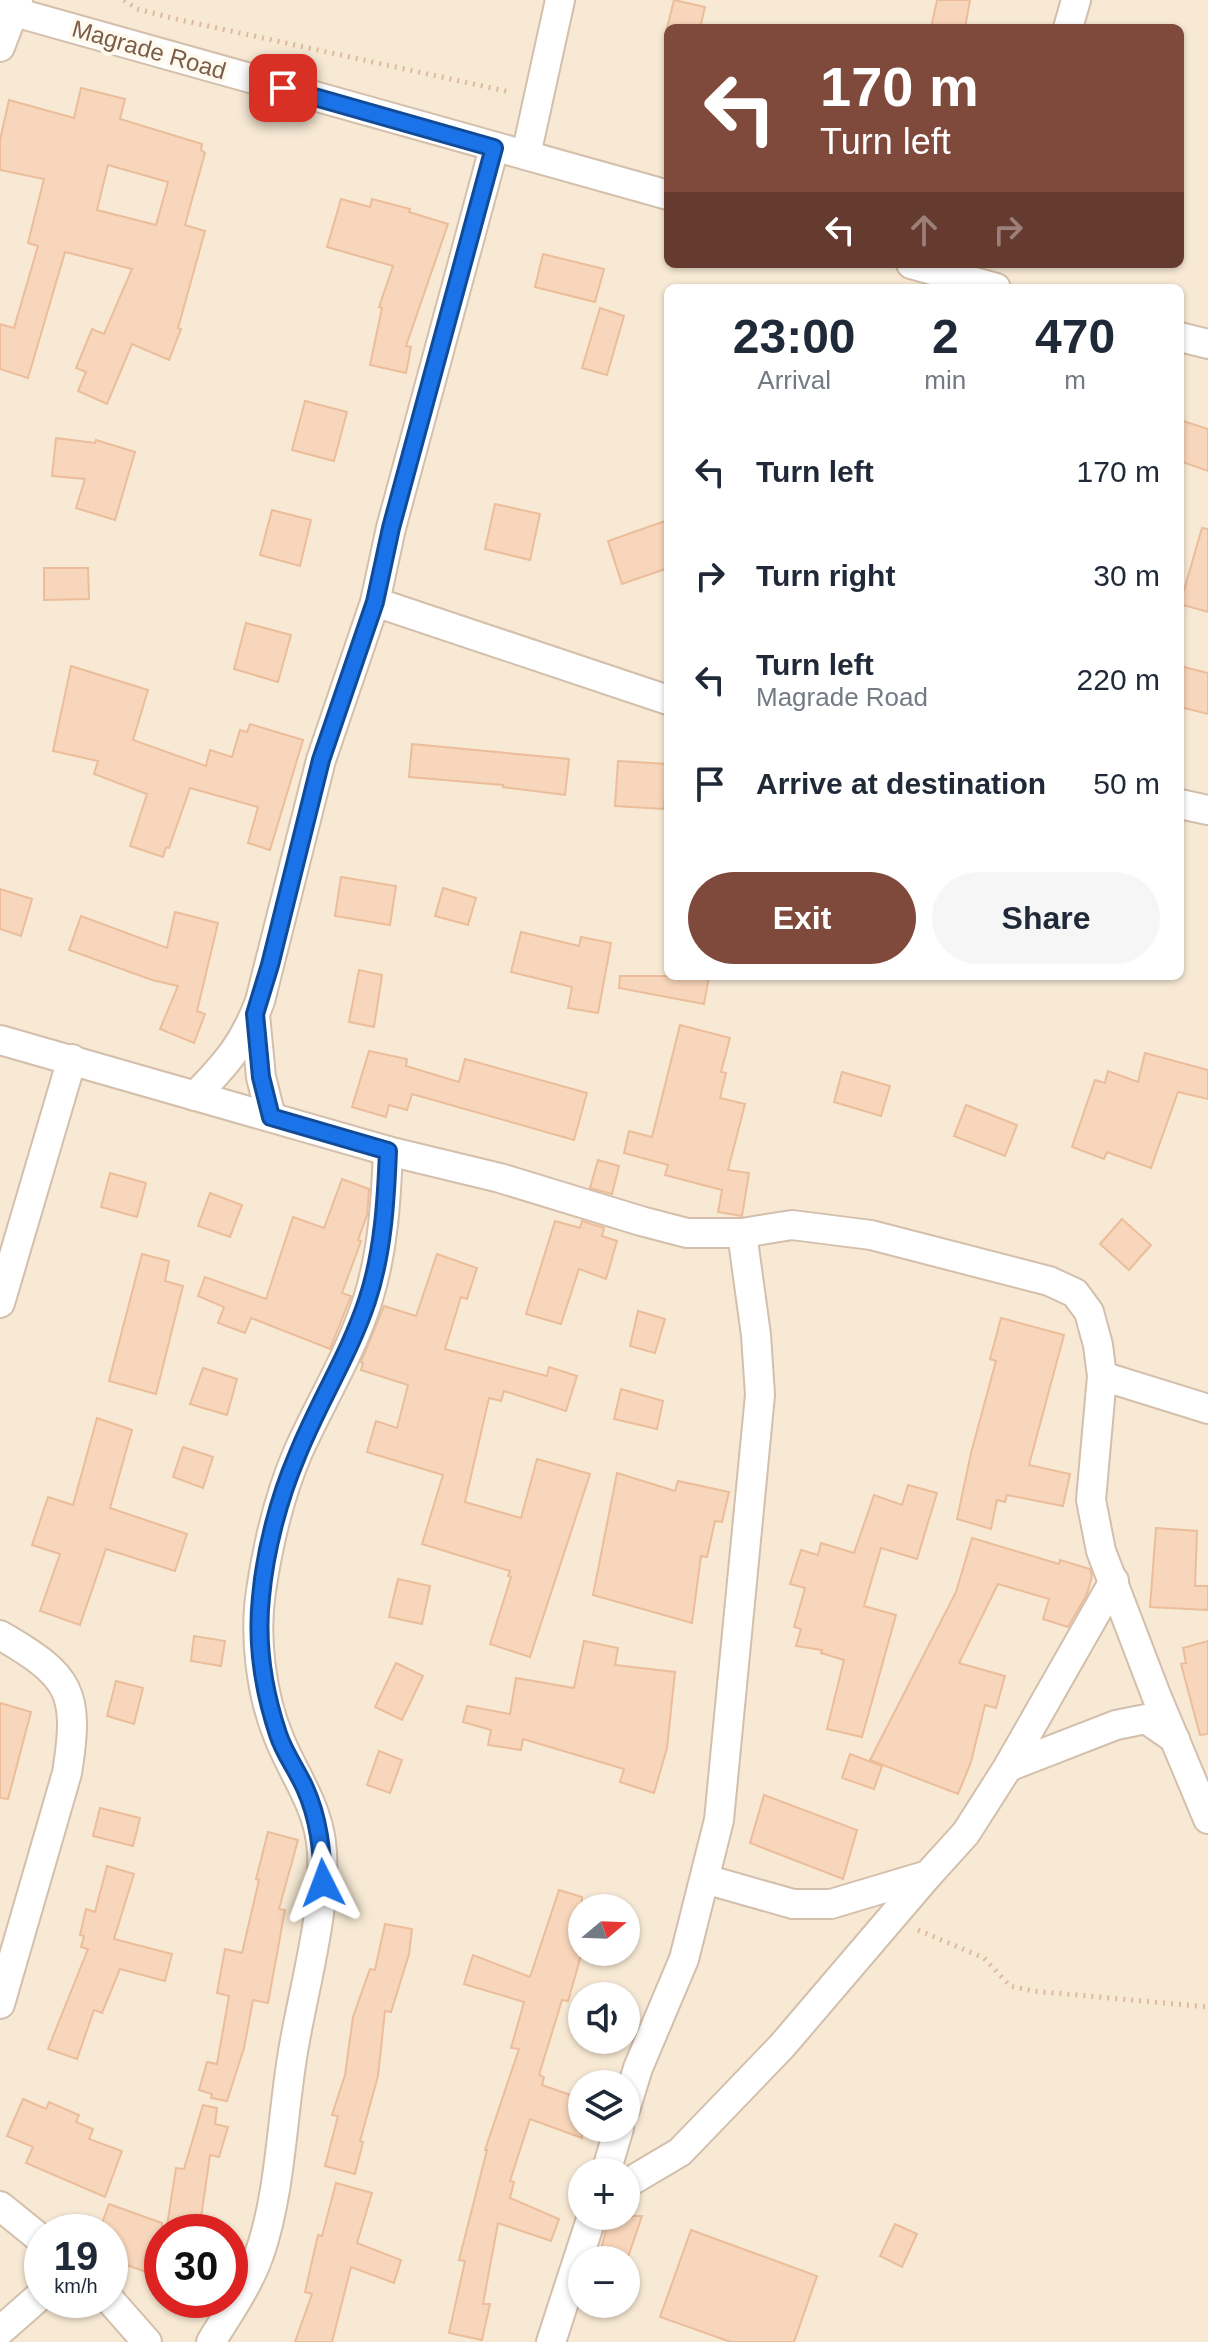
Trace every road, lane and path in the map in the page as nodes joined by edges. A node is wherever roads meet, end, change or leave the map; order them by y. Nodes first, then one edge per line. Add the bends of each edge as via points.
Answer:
1 (124, 0) edge
2 (560, 0) edge
3 (1076, 0) edge
4 (10, 7) edge
5 (1069, 24) edge
6 (0, 47) edge
7 (539, 99) junction
8 (494, 148) junction
9 (526, 155) junction
10 (664, 194) edge
11 (932, 268) edge
12 (995, 280) edge
13 (1184, 338) edge
14 (1208, 344) edge
15 (375, 602) junction
16 (664, 699) edge
17 (1184, 805) edge
18 (1208, 810) edge
19 (255, 1014) junction
20 (0, 1040) edge
21 (72, 1059) junction
22 (195, 1096) junction
23 (271, 1117) junction
24 (388, 1151) junction
25 (742, 1233) junction
26 (0, 1303) edge
27 (1102, 1376) junction
28 (1208, 1409) edge
29 (1114, 1581) junction
30 (0, 1635) edge
31 (1175, 1739) junction
32 (1008, 1767) junction
33 (1208, 1819) edge
34 (928, 1875) junction
35 (705, 1879) junction
36 (891, 1919) junction
37 (0, 2004) edge
38 (1208, 2007) edge
39 (637, 2070) edge
40 (640, 2176) edge
41 (0, 2206) edge
42 (24, 2225) edge
43 (588, 2230) edge
44 (24, 2310) edge
45 (126, 2318) edge
46 (0, 2331) edge
47 (556, 2340) edge
48 (147, 2342) edge
49 (211, 2342) edge

1 - 7 path via 176,19
2 - 7 street
3 - 5 street
4 - 6 street
4 - 8 street, Magrade Road
7 - 9 street
8 - 9 street, Magrade Road
8 - 15 street
9 - 10 street, Magrade Road
11 - 12 street
13 - 14 street
15 - 16 street
15 - 19 street via 321,760
17 - 18 street
19 - 22 street via 239,1046
19 - 23 street
20 - 21 street
21 - 22 street
21 - 26 street
22 - 23 street
23 - 24 street
24 - 25 street via 687,1233
24 - 49 street via 386,1205 368,1299 284,1490 261,1592 258,1640 265,1686 278,1737 314,1815 323,1883 259,2255
25 - 27 street via 792,1225 871,1235 1049,1281 1075,1293 1089,1312
25 - 35 street via 760,1395 719,1820
27 - 28 street
27 - 29 street via 1091,1500 1101,1551
29 - 31 street
29 - 32 street
30 - 37 street via 38,1657 60,1679 72,1707 73,1735 67,1773
31 - 32 street via 1146,1719 1116,1725
31 - 33 street
32 - 34 street via 966,1833
34 - 35 street via 831,1904 793,1904
34 - 36 street
35 - 39 street via 684,1959
36 - 38 path via 984,1958 1010,1986
36 - 40 street via 782,2046 680,2152
41 - 42 street
43 - 47 street
44 - 46 street
45 - 48 street

